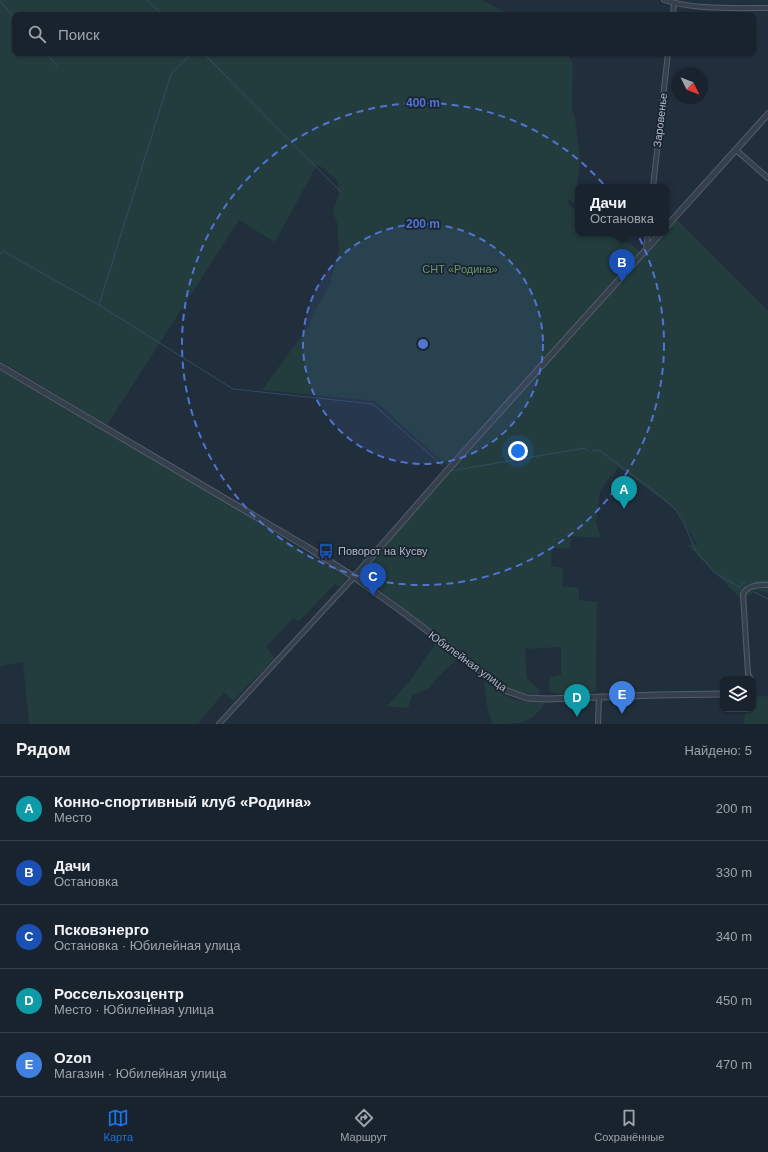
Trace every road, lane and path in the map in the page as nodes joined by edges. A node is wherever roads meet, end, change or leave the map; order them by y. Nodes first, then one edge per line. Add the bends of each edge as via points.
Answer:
1 (664, 0) edge
2 (674, 3) junction
3 (768, 8) edge
4 (673, 12) edge
5 (668, 56) edge
6 (768, 114) edge
7 (736, 150) junction
8 (768, 178) edge
9 (653, 184) edge
10 (669, 224) edge
11 (648, 236) edge
12 (658, 236) edge
13 (646, 249) junction
14 (0, 366) edge
15 (354, 577) junction
16 (768, 585) edge
17 (749, 676) edge
18 (720, 694) edge
19 (599, 697) junction
20 (219, 724) edge
21 (598, 724) edge

1 - 2 street
2 - 3 street via 720,8
2 - 4 street
5 - 9 street, Заровенье
6 - 7 street
7 - 8 street
7 - 10 street
11 - 13 street
12 - 13 street
13 - 15 street
14 - 15 street, Юбилейная улица
15 - 19 street, Юбилейная улица via 507,691 527,698
15 - 20 street
16 - 17 street via 751,586 742,594
18 - 19 street, Юбилейная улица
19 - 21 street

